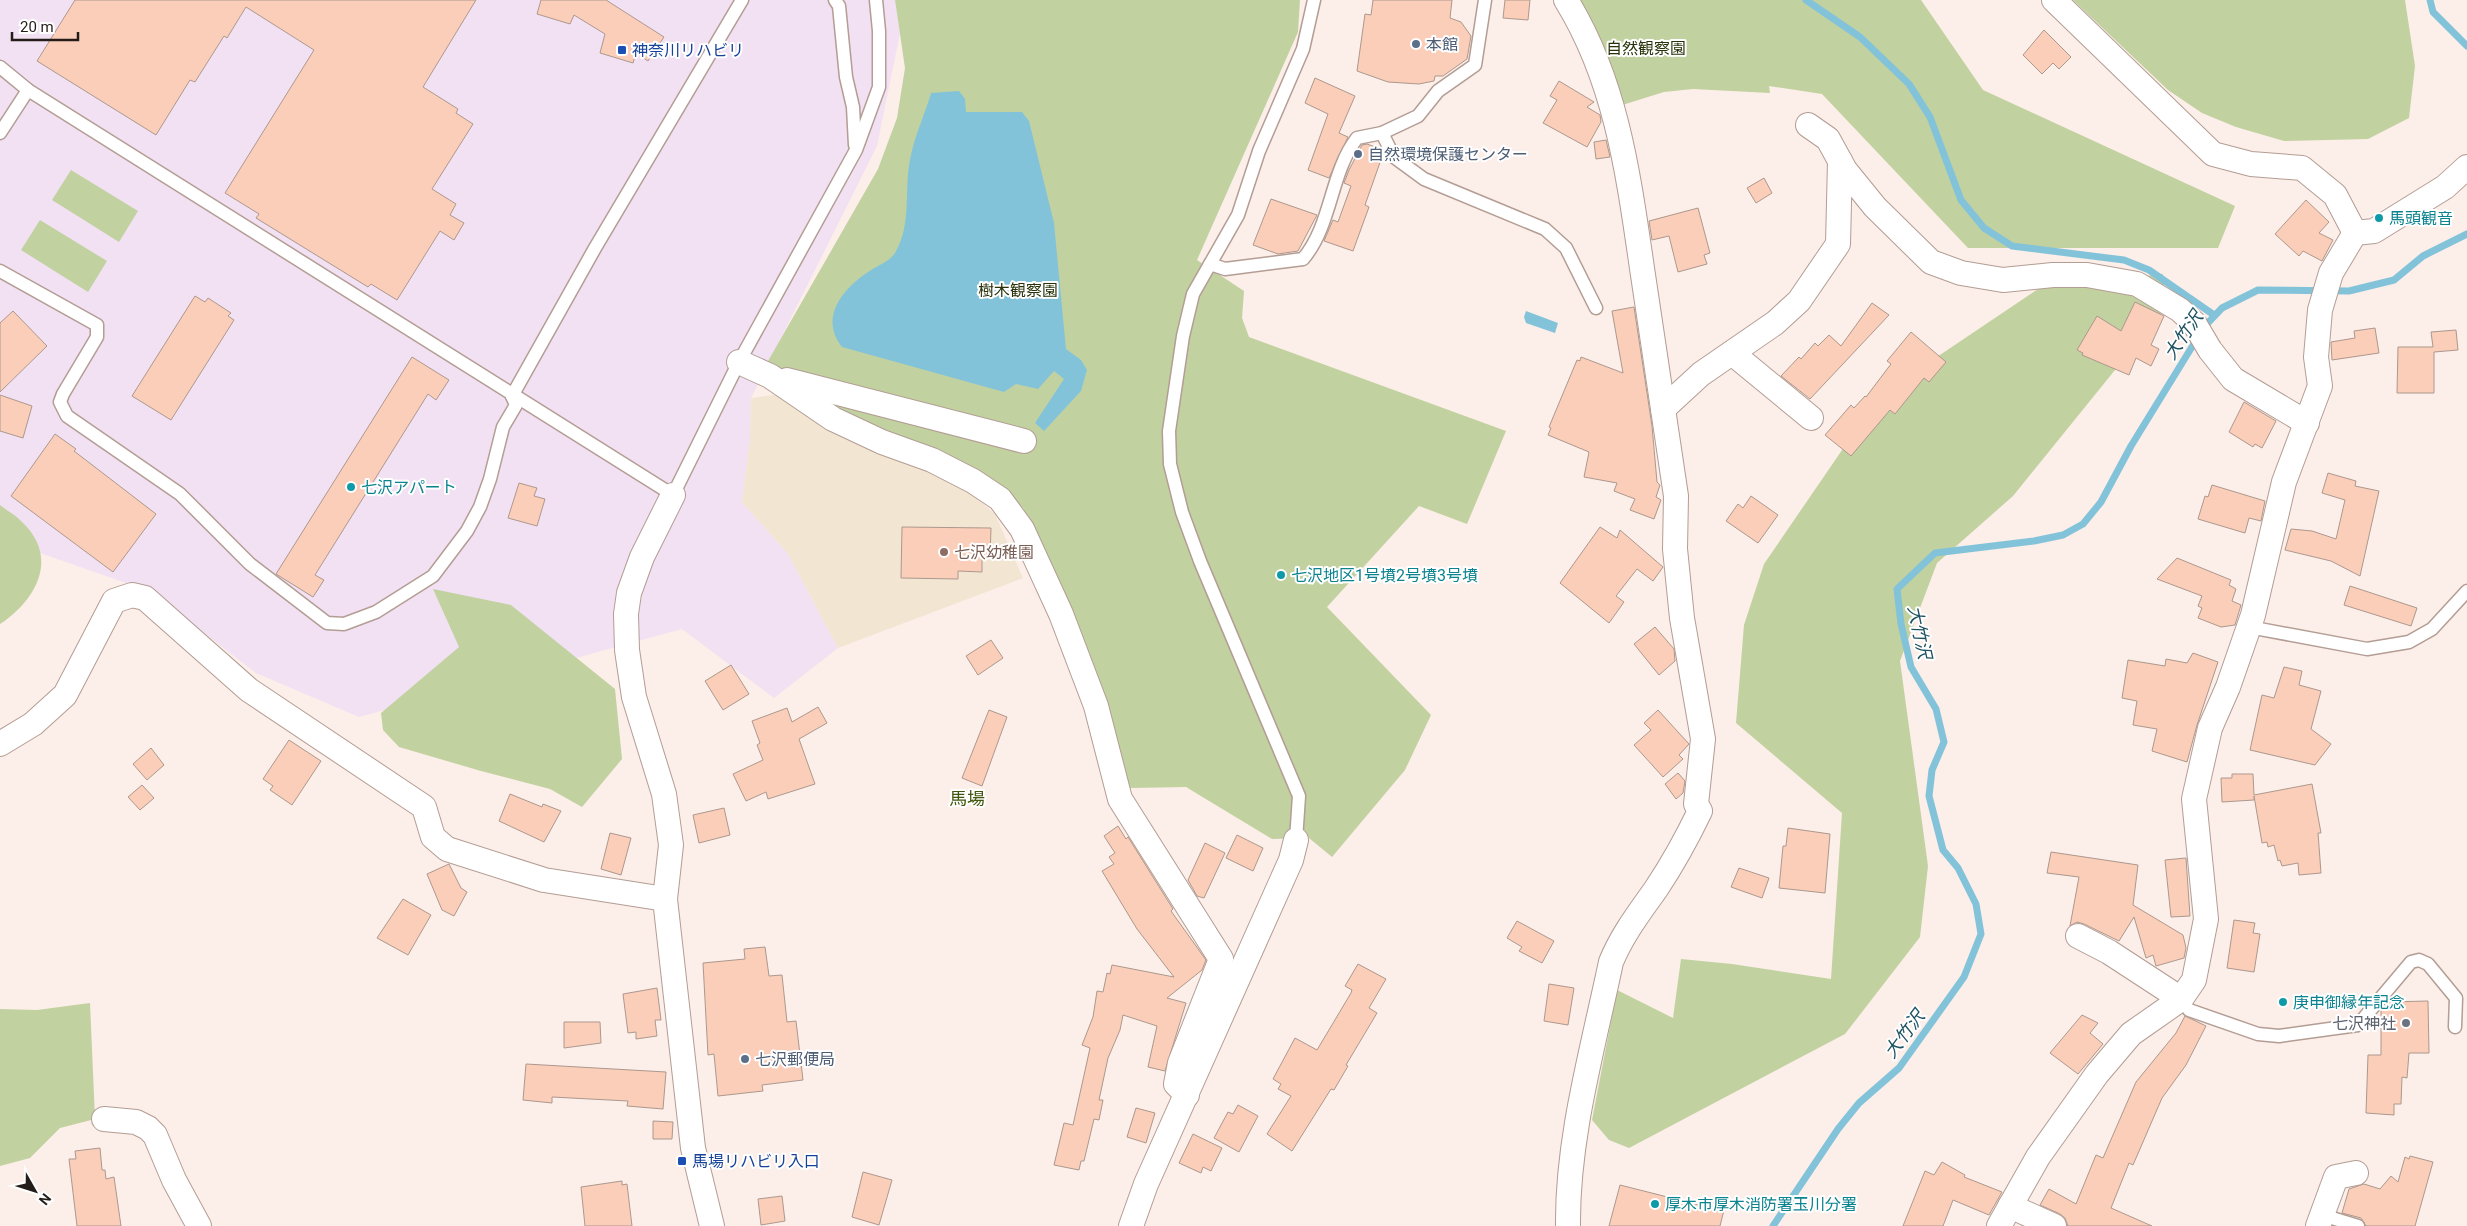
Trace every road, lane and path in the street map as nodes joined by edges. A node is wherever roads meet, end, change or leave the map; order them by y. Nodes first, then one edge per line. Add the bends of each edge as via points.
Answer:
1 (742, 0) edge
2 (835, 0) edge
3 (876, 0) edge
4 (1314, 0) edge
5 (1485, 0) edge
6 (1566, 0) edge
7 (2054, 0) edge
8 (0, 66) edge
9 (28, 90) junction
10 (1808, 125) dead end
11 (0, 133) edge
12 (1382, 133) junction
13 (856, 150) junction
14 (1840, 161) junction
15 (2467, 167) edge
16 (2355, 233) junction
17 (1210, 264) junction
18 (0, 271) edge
19 (1596, 308) dead end
20 (1732, 353) junction
21 (740, 362) junction
22 (770, 376) junction
23 (512, 396) junction
24 (1663, 409) junction
25 (1811, 418) dead end
26 (2307, 423) junction
27 (1024, 441) dead end
28 (673, 495) junction
29 (2467, 591) edge
30 (2249, 628) junction
31 (0, 744) edge
32 (1296, 840) joint
33 (665, 899) junction
34 (2078, 936) dead end
35 (2181, 998) junction
36 (2455, 1027) dead end
37 (1187, 1095) junction
38 (104, 1119) dead end
39 (2356, 1173) dead end
40 (2005, 1216) edge
41 (2320, 1221) edge
42 (199, 1226) edge
43 (712, 1226) edge
44 (1131, 1226) edge
45 (1568, 1226) edge
46 (2054, 1226) edge
47 (2358, 1226) edge

1 - 23 lane via 600,239
2 - 13 lane via 839,6
3 - 13 lane via 879,87
4 - 17 lane via 1304,49 1259,151 1238,216
5 - 12 lane via 1475,65 1438,91 1418,116
6 - 24 street via 1596,60 1617,121 1628,169
7 - 16 street via 2213,154 2250,164 2302,168 2335,195
8 - 9 lane
9 - 11 lane
9 - 23 lane
10 - 14 street via 1828,139
12 - 17 lane via 1357,138 1346,152 1314,246 1303,259 1225,269
12 - 19 lane via 1394,157 1424,179 1545,229 1566,248
13 - 21 lane
14 - 20 street via 1838,244 1799,301 1775,323
14 - 26 street via 1875,207 1931,262 1961,273 2004,280 2053,274 2087,275 2137,284 2180,310 2194,323 2233,379
15 - 16 street via 2445,187 2374,231
16 - 26 street via 2331,273 2320,310 2316,356 2320,386
17 - 32 lane via 1193,294 1183,336 1169,431 1170,464 1182,512 1200,561 1299,796
18 - 23 lane via 97,326 97,337 60,402 67,416 180,494 250,564 327,623 344,624 376,612 433,576 480,506 503,427 516,404
20 - 24 street via 1701,374
20 - 25 street
21 - 22 street
21 - 28 lane
22 - 27 street
22 - 37 street via 833,419 882,442 932,460 973,481 1000,499 1022,529 1061,614 1096,706 1120,800 1221,959 1180,1062 1176,1084
23 - 28 lane
24 - 45 street via 1676,496 1675,549 1682,618 1703,739 1696,804 1700,812 1667,872 1619,942 1611,962 1577,1129 1567,1194
26 - 30 street via 2284,482
28 - 33 street via 635,575 626,614 634,697 664,794 672,844
29 - 30 lane via 2432,629 2408,642 2392,645 2367,649
30 - 35 street via 2210,728 2194,799 2206,919 2194,980
31 - 33 street via 33,724 64,695 114,601 132,595 145,598 249,690 424,807 433,837 447,849 544,880
32 - 37 street via 1291,860
33 - 43 street via 693,1148
34 - 35 street
35 - 36 lane via 2189,1010 2258,1034 2279,1036 2358,1025 2411,962 2419,960 2428,964 2456,998
35 - 40 street via 2131,1034 2097,1074 2038,1157
37 - 44 street via 1146,1184
38 - 42 street via 136,1122 148,1128
39 - 41 street via 2336,1176
40 - 46 street
41 - 47 lane

